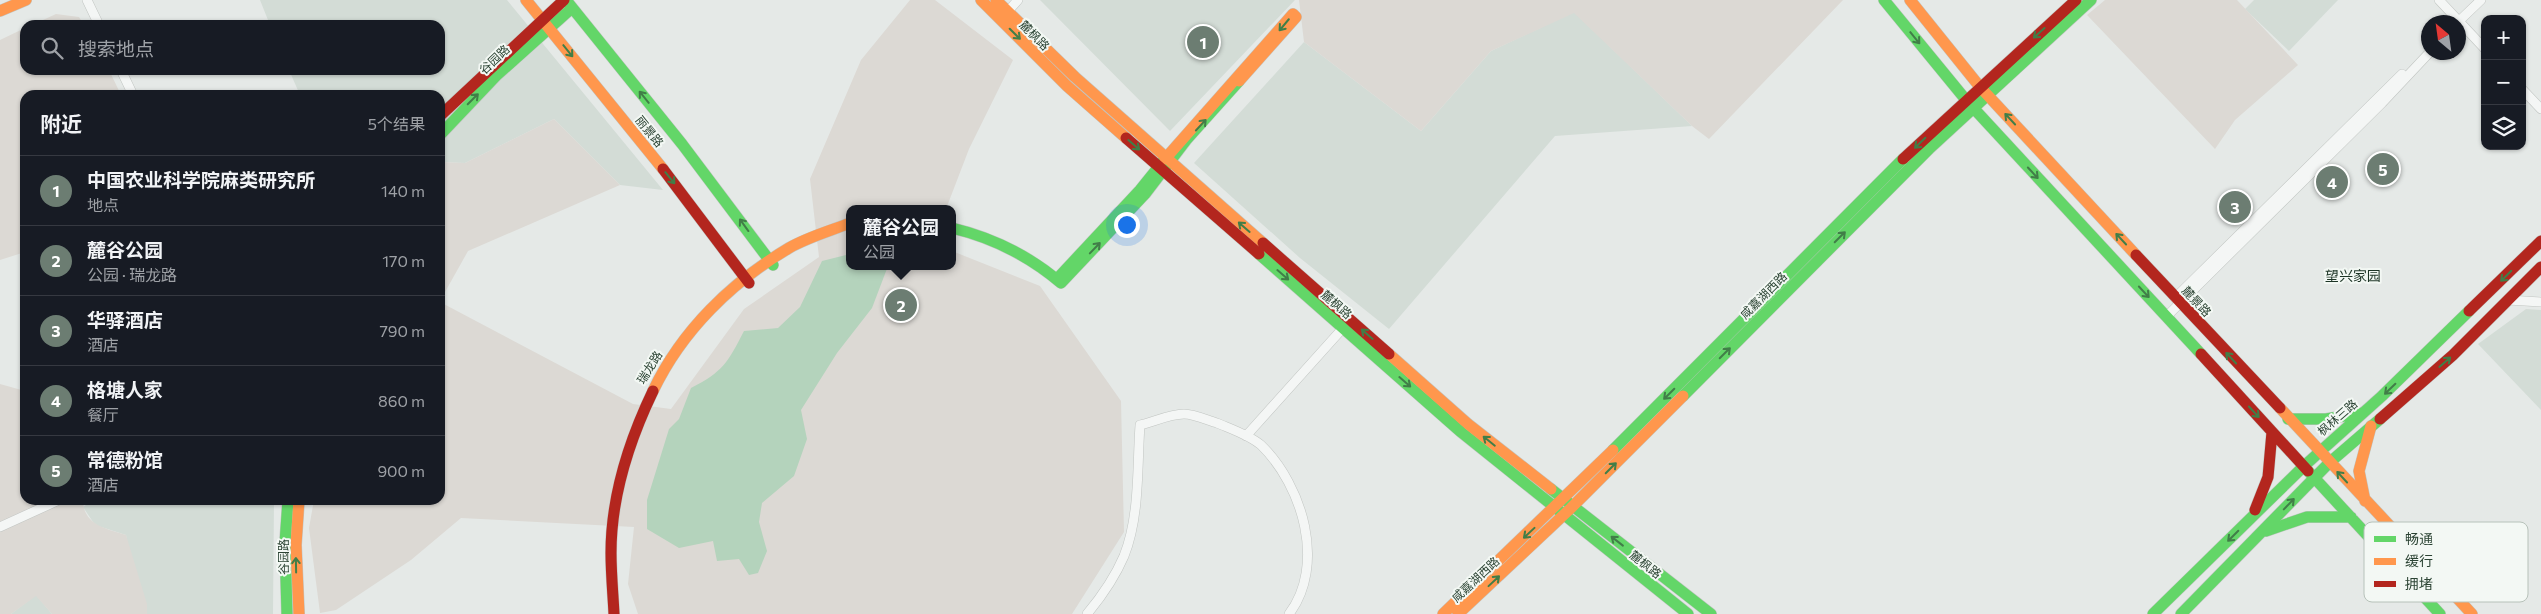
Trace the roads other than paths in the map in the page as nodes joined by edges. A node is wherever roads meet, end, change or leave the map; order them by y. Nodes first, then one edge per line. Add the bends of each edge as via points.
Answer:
1 (26, 0) edge
2 (87, 0) edge
3 (526, 0) edge
4 (981, 0) edge
5 (996, 0) edge
6 (1018, 0) edge
7 (1884, 0) edge
8 (1910, 0) edge
9 (2076, 0) edge
10 (2091, 0) edge
11 (2439, 0) edge
12 (2477, 0) edge
13 (2481, 0) edge
14 (567, 3) edge
15 (0, 11) edge
16 (1008, 11) junction
17 (2452, 15) edge
18 (2463, 15) edge
19 (2464, 15) edge
20 (97, 20) edge
21 (545, 24) junction
22 (2466, 30) edge
23 (2481, 45) edge
24 (2421, 55) edge
25 (2422, 60) edge
26 (123, 75) edge
27 (131, 90) edge
28 (1984, 90) junction
29 (2526, 93) edge
30 (1969, 104) junction
31 (2541, 110) edge
32 (445, 112) edge
33 (445, 129) edge
34 (1165, 164) junction
35 (956, 223) edge
36 (846, 224) edge
37 (956, 229) edge
38 (846, 230) edge
39 (2541, 241) edge
40 (771, 262) junction
41 (2541, 267) edge
42 (1061, 279) junction
43 (747, 280) junction
44 (2177, 300) junction
45 (2508, 300) junction
46 (2541, 302) edge
47 (2166, 317) junction
48 (1343, 328) junction
49 (2363, 412) junction
50 (2288, 419) junction
51 (2372, 426) junction
52 (2272, 432) junction
53 (1246, 436) junction
54 (2318, 452) junction
55 (2329, 463) junction
56 (2304, 466) junction
57 (2315, 477) junction
58 (2365, 501) junction
59 (1568, 504) junction
60 (48, 505) edge
61 (288, 505) edge
62 (299, 505) edge
63 (1559, 512) junction
64 (2253, 516) junction
65 (2351, 517) junction
66 (2385, 522) edge
67 (0, 527) edge
68 (2364, 531) edge
69 (2260, 533) junction
70 (2429, 602) edge
71 (2461, 602) edge
72 (287, 614) edge
73 (299, 614) edge
74 (614, 614) edge
75 (620, 614) edge
76 (1087, 614) edge
77 (1289, 614) edge
78 (1443, 614) edge
79 (1458, 614) edge
80 (1688, 614) edge
81 (1711, 614) edge
82 (2153, 614) edge
83 (2182, 614) edge
84 (2440, 614) edge
85 (2472, 614) edge

1 - 15 main road
2 - 20 street
3 - 21 main road, 丽景路
4 -> 34 main road, 麓枫路 via 1067,86
5 - 16 main road
6 - 16 street
7 -> 30 main road
8 - 28 main road, 麓景路
9 -> 28 main road, 咸嘉湖西路
10 - 28 main road, 咸嘉湖西路
11 - 17 street
12 - 18 street
13 - 19 street
14 - 21 main road, 谷园路
40 -> 14 main road, 丽景路 via 682,144
16 - 34 main road
21 - 32 main road, 谷园路
33 -> 21 main road, 谷园路
21 -> 43 main road, 丽景路 via 673,182
22 - 23 street
24 - 44 street
25 - 44 street
26 - 27 street
28 - 30 main road, 咸嘉湖西路
44 -> 28 main road, 麓景路
29 - 31 street
30 -> 47 main road
30 - 59 main road, 咸嘉湖西路 via 1922,141
34 -> 34 main road via 1296,17 1293,14
34 - 42 main road
34 -> 48 main road, 麓枫路
59 -> 34 main road via 1468,424
35 - 42 main road via 986,231 1018,245 1039,257
36 - 40 main road, 瑞龙路 via 812,237
37 - 42 main road via 985,236 1015,249
38 - 40 main road, 瑞龙路
39 -> 49 main road, 枫林三路
40 - 43 main road, 瑞龙路
41 - 45 main road
43 - 74 main road, 瑞龙路 via 708,311 683,339 648,394 624,461 613,515 610,566
43 - 75 main road, 瑞龙路 via 688,342 668,371 640,428 629,461 619,514 616,566
44 - 47 street
50 -> 44 main road, 麓景路
45 - 46 street
51 -> 45 main road via 2453,355
47 -> 52 main road
48 - 53 street
48 -> 63 main road, 麓枫路 via 1461,432
49 - 50 main road via 2326,420
49 - 54 main road, 枫林三路
50 - 54 main road, 麓景路
51 - 55 main road
51 - 58 main road via 2359,471
52 - 56 main road
52 - 64 main road via 2268,477
53 - 76 street via 1184,414 1140,425 1134,504 1125,554 1103,595
53 - 77 street via 1260,445 1277,467 1300,508 1308,541 1308,574 1300,600
54 - 55 main road, 麓景路
54 - 56 main road, 枫林三路
55 - 57 main road
58 -> 55 main road, 麓景路
56 - 57 main road
56 - 64 main road, 枫林三路
57 - 65 main road
69 -> 57 main road
58 - 66 main road, 麓景路
59 - 63 main road, 咸嘉湖西路
81 -> 59 main road
60 - 67 street
61 - 72 main road, 谷园路
73 -> 62 main road, 谷园路 via 296,545
63 -> 78 main road, 咸嘉湖西路
79 -> 63 main road, 咸嘉湖西路
63 - 80 main road, 麓枫路
64 -> 82 main road, 枫林三路
65 - 68 main road
65 - 69 main road via 2324,514 2296,518
69 - 83 main road
70 - 84 main road
71 - 85 main road, 麓景路

